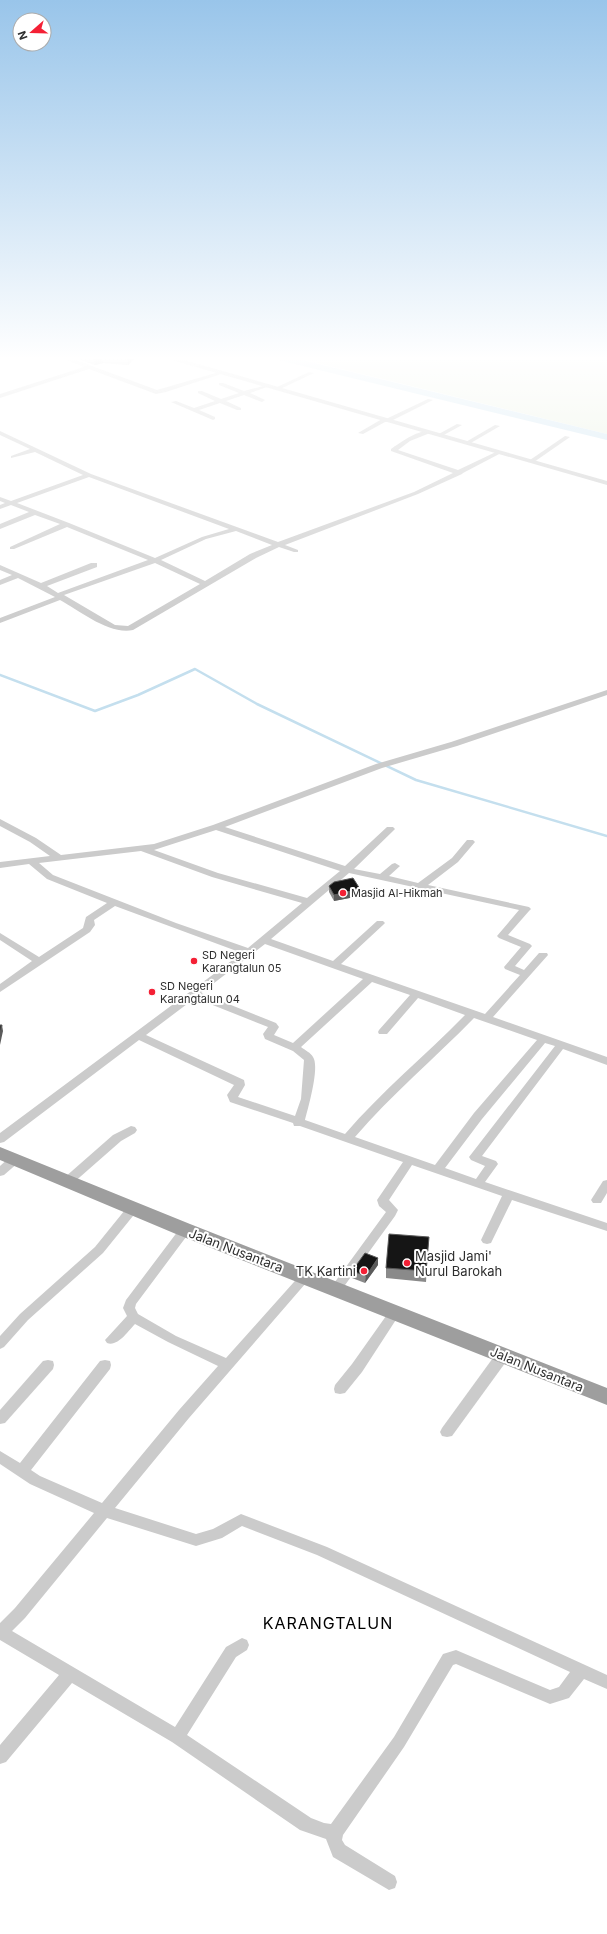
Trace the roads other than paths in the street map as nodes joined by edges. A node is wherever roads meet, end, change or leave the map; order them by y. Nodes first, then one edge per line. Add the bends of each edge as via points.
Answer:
1 (31, 448) edge
2 (395, 448) edge
3 (487, 448) edge
4 (551, 448) edge
5 (34, 450) junction
6 (500, 452) junction
7 (13, 457) dead end
8 (532, 461) junction
9 (460, 473) junction
10 (89, 475) junction
11 (607, 483) edge
12 (0, 499) edge
13 (10, 502) junction
14 (0, 507) edge
15 (35, 512) junction
16 (67, 524) junction
17 (0, 527) edge
18 (237, 529) junction
19 (280, 544) junction
20 (12, 548) dead end
21 (296, 551) dead end
22 (156, 560) junction
23 (94, 565) dead end
24 (0, 567) edge
25 (18, 575) junction
26 (0, 583) edge
27 (204, 583) junction
28 (41, 586) junction
29 (60, 596) junction
30 (0, 621) edge
31 (607, 692) edge
32 (0, 822) edge
33 (216, 826) junction
34 (390, 829) dead end
35 (470, 842) dead end
36 (141, 850) junction
37 (60, 859) junction
38 (30, 861) junction
39 (0, 865) edge
40 (395, 866) dead end
41 (347, 870) junction
42 (382, 878) junction
43 (420, 886) junction
44 (114, 902) junction
45 (308, 902) junction
46 (380, 923) dead end
47 (0, 936) edge
48 (264, 940) junction
49 (249, 952) junction
50 (543, 955) dead end
51 (39, 961) junction
52 (334, 965) junction
53 (526, 974) junction
54 (370, 978) junction
55 (0, 988) edge
56 (193, 993) junction
57 (416, 994) junction
58 (472, 1014) junction
59 (486, 1019) junction
60 (383, 1032) dead end
61 (136, 1035) junction
62 (543, 1039) junction
63 (561, 1045) junction
64 (294, 1048) junction
65 (607, 1061) edge
66 (298, 1123) junction
67 (131, 1130) dead end
68 (0, 1139) edge
69 (347, 1139) junction
70 (8, 1156) edge
71 (409, 1161) junction
72 (437, 1170) junction
73 (0, 1172) edge
74 (68, 1181) junction
75 (478, 1184) junction
76 (607, 1184) edge
77 (510, 1195) junction
78 (596, 1200) dead end
79 (133, 1208) junction
80 (607, 1227) edge
81 (185, 1230) junction
82 (487, 1240) dead end
83 (306, 1276) junction
84 (336, 1289) junction
85 (395, 1312) junction
86 (134, 1317) junction
87 (111, 1340) dead end
88 (0, 1344) edge
89 (503, 1355) junction
90 (48, 1365) dead end
91 (105, 1365) dead end
92 (228, 1365) junction
93 (340, 1389) dead end
94 (607, 1397) edge
95 (0, 1419) edge
96 (448, 1432) dead end
97 (0, 1457) edge
98 (22, 1471) junction
99 (105, 1511) junction
100 (1, 1632) edge
101 (242, 1645) dead end
102 (581, 1670) junction
103 (70, 1674) junction
104 (607, 1682) edge
105 (177, 1737) junction
106 (0, 1757) edge
107 (335, 1832) junction
108 (388, 1882) dead end

1 - 5 street
2 - 9 street via 393,450
3 - 6 street
4 - 8 street
5 - 7 street
5 - 10 street
6 - 8 street
6 - 9 street
8 - 11 street
9 - 19 street via 405,497
10 - 13 street
10 - 18 street
12 - 13 street
13 - 14 street
13 - 15 street
15 - 16 street
15 - 17 street
16 - 20 street
16 - 22 street
18 - 19 street
18 - 22 street via 204,538
19 - 21 street
19 - 27 street
22 - 27 street
22 - 29 street
23 - 28 street
24 - 25 street
25 - 26 street
25 - 28 street
27 - 29 street via 130,628 122,629 113,627
28 - 29 street
29 - 30 street
31 - 33 street via 454,744 383,765
32 - 37 street via 33,840
33 - 36 street
33 - 41 street
34 - 41 street
35 - 43 street via 455,860
36 - 37 street
36 - 45 street
37 - 38 street
38 - 39 street
38 - 44 street via 50,877
40 - 42 street
41 - 42 street
41 - 45 street
42 - 43 street
43 - 53 street via 526,909 502,936 527,946 509,967
44 - 49 street
44 - 51 street via 89,920 87,930
45 - 48 street
46 - 52 street
47 - 51 street
48 - 49 street
48 - 52 street
49 - 56 street
50 - 53 street
51 - 55 street
52 - 54 street
53 - 59 street
54 - 57 street
54 - 64 street
56 - 61 street
56 - 64 street via 272,1025 274,1027 268,1034 269,1037
57 - 58 street
57 - 60 street
58 - 59 street
58 - 69 street via 365,1118
59 - 62 street
61 - 66 street via 240,1083 232,1095 234,1099
61 - 68 street
62 - 63 street
62 - 72 street via 478,1116
63 - 65 street
63 - 75 street via 533,1085 475,1157 492,1164
64 - 66 street via 306,1055 310,1063 306,1099
66 - 69 street
67 - 74 street via 117,1138
69 - 71 street
70 - 73 street
70 - 74 highway, Jalan Nusantara
71 - 72 street
71 - 84 street via 383,1200 383,1203 392,1210 391,1213
72 - 75 street
74 - 79 highway, Jalan Nusantara
75 - 77 street
76 - 78 street
77 - 80 street
77 - 82 street
79 - 81 highway, Jalan Nusantara
79 - 88 street via 94,1255 24,1317
81 - 83 highway, Jalan Nusantara
81 - 86 street via 130,1303 129,1308
83 - 84 highway, Jalan Nusantara
83 - 92 street
84 - 85 highway, Jalan Nusantara
85 - 89 highway, Jalan Nusantara
85 - 93 street
86 - 87 street
86 - 92 street
89 - 94 highway, Jalan Nusantara
89 - 96 street
90 - 95 street
91 - 98 street
92 - 99 street via 184,1414
97 - 98 street
98 - 99 street via 35,1480
99 - 100 street via 20,1613
99 - 102 street via 196,1540 216,1534 244,1520 322,1551
100 - 103 street
101 - 105 street via 231,1652
102 - 104 street
102 - 107 street via 564,1693 550,1697 456,1657 448,1659 399,1742
103 - 105 street
103 - 106 street
105 - 107 street via 306,1824
107 - 108 street via 334,1841 339,1851

